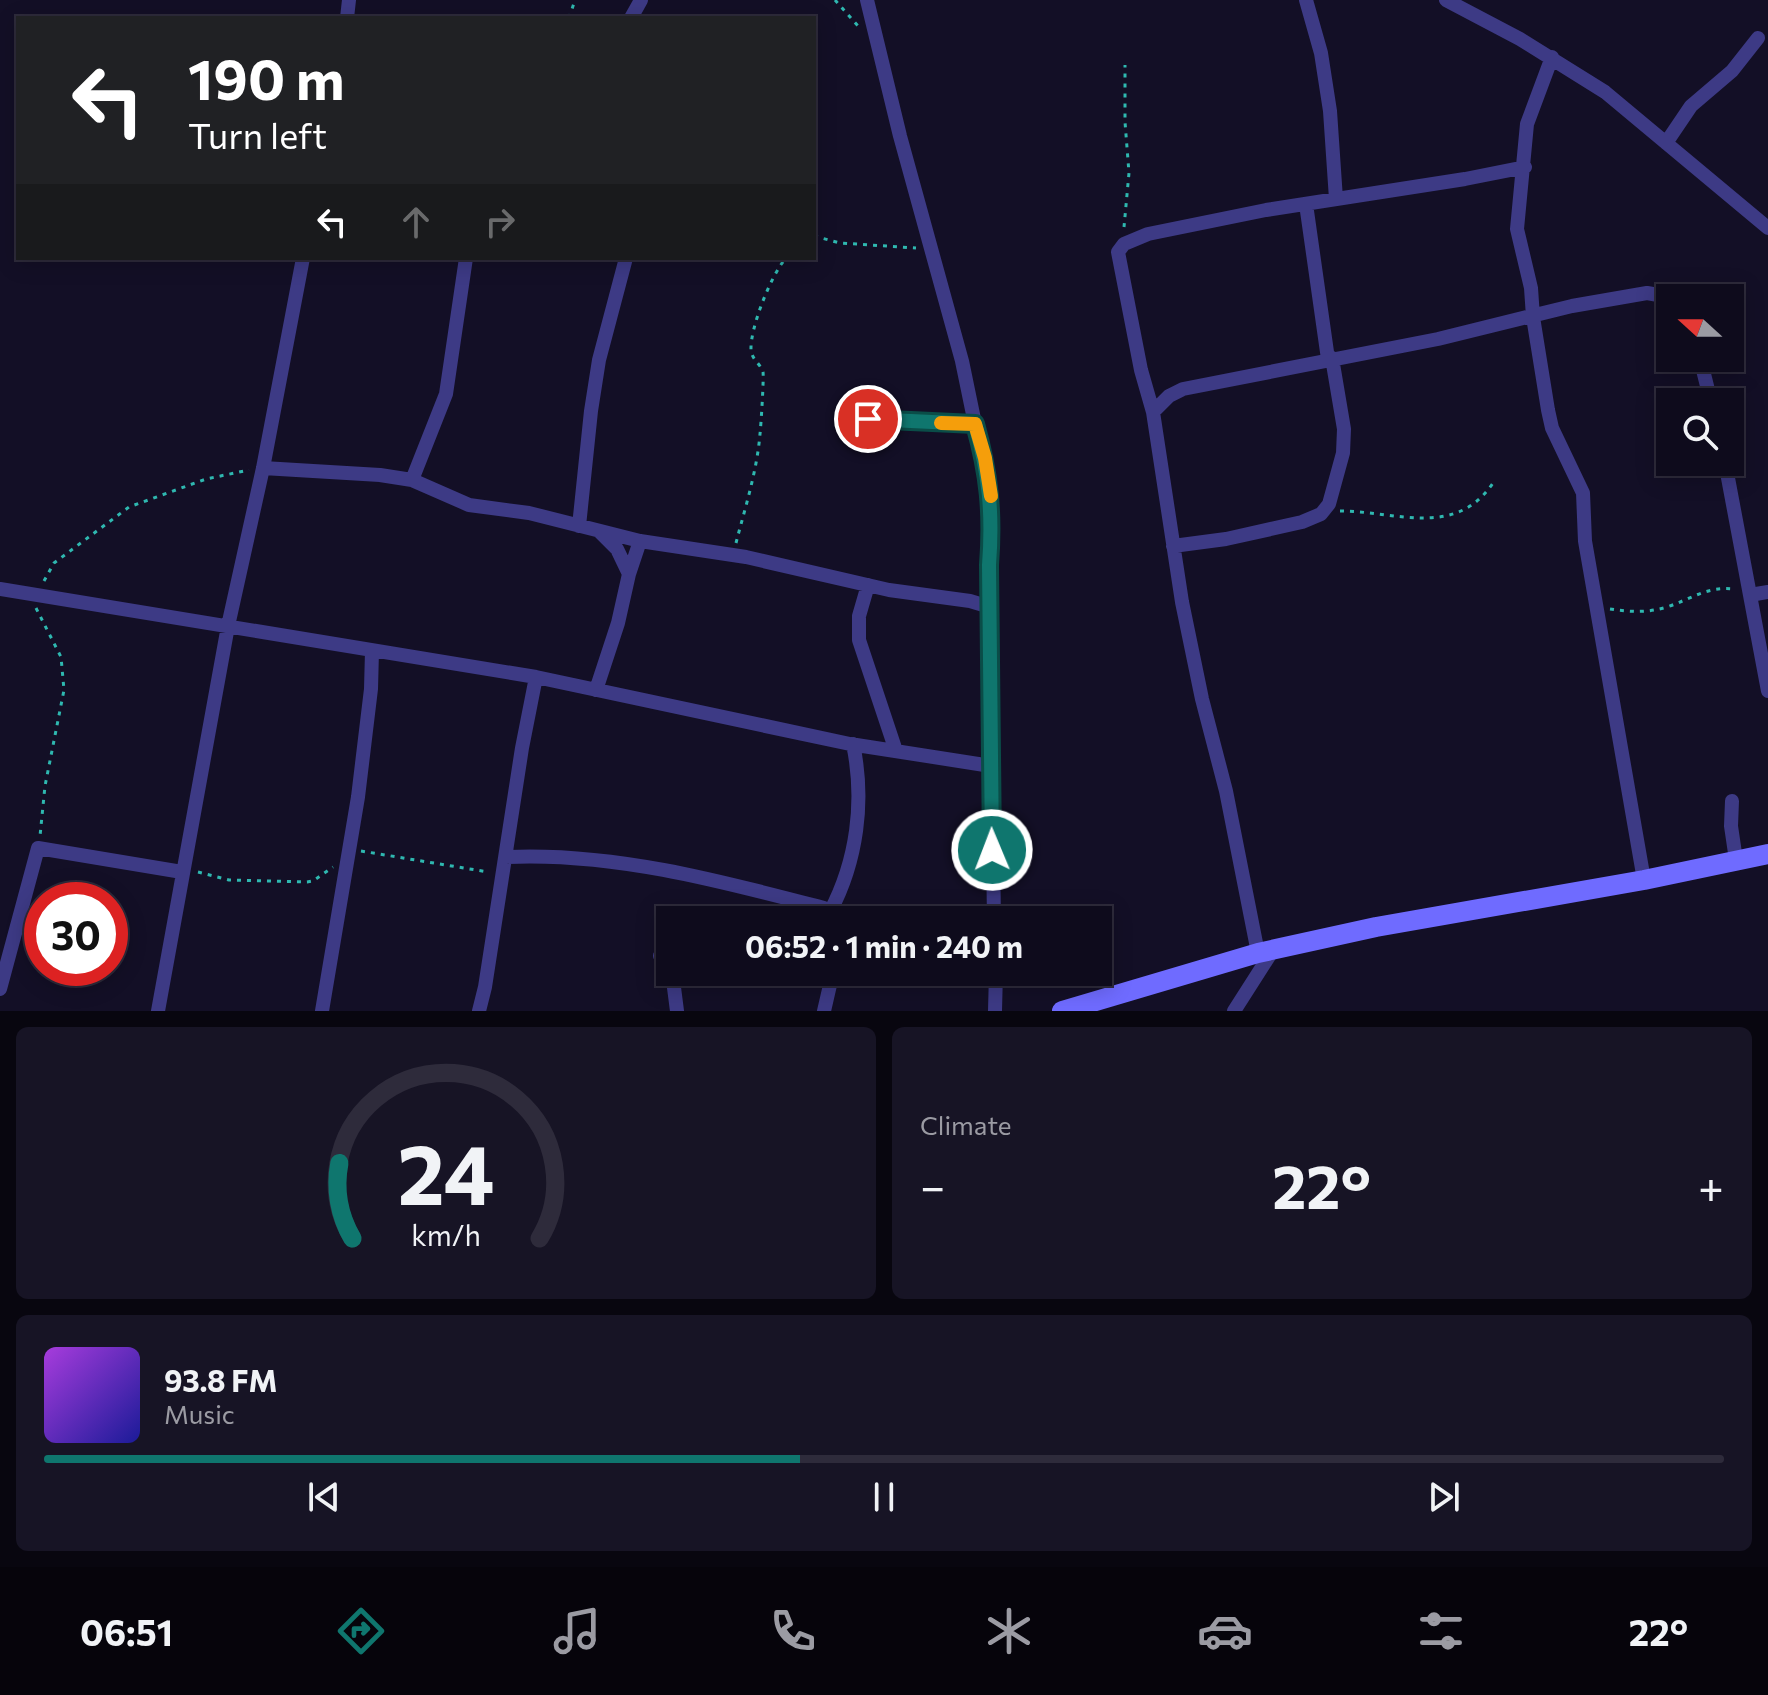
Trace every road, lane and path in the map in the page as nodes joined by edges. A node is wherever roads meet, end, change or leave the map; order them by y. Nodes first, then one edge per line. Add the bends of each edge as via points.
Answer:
1 (835, 0) edge
2 (867, 0) edge
3 (1306, 0) edge
4 (1446, 0) edge
5 (1758, 38) dead end
6 (876, 40) junction
7 (1552, 57) junction
8 (1125, 65) dead end
9 (1666, 143) junction
10 (1525, 167) junction
11 (1336, 199) junction
12 (1306, 204) junction
13 (1768, 228) edge
14 (816, 237) edge
15 (1122, 247) junction
16 (932, 249) junction
17 (303, 260) edge
18 (466, 260) edge
19 (625, 260) edge
20 (785, 260) edge
21 (1656, 295) edge
22 (1533, 317) junction
23 (1330, 359) junction
24 (1153, 412) junction
25 (859, 419) dead end
26 (975, 424) junction
27 (263, 468) junction
28 (1728, 476) edge
29 (412, 480) junction
30 (1493, 483) dead end
31 (1321, 514) junction
32 (579, 526) junction
33 (599, 531) junction
34 (640, 541) junction
35 (1173, 546) junction
36 (733, 555) junction
37 (629, 574) junction
38 (868, 585) junction
39 (0, 589) edge
40 (1750, 592) junction
41 (1768, 592) edge
42 (34, 595) junction
43 (990, 607) junction
44 (1598, 607) junction
45 (228, 626) junction
46 (372, 651) junction
47 (536, 677) junction
48 (596, 690) junction
49 (1768, 691) edge
50 (853, 744) junction
51 (896, 751) junction
52 (991, 766) junction
53 (1732, 801) dead end
54 (38, 848) junction
55 (348, 850) junction
56 (1768, 854) edge
57 (506, 857) junction
58 (1736, 860) junction
59 (182, 870) junction
60 (503, 875) junction
61 (1644, 880) junction
62 (813, 906) edge
63 (835, 906) edge
64 (994, 906) edge
65 (1266, 952) junction
66 (672, 986) edge
67 (830, 986) edge
68 (996, 986) edge
69 (0, 989) edge
70 (158, 1011) edge
71 (322, 1011) edge
72 (479, 1011) edge
73 (677, 1011) edge
74 (824, 1011) edge
75 (995, 1011) edge
76 (1062, 1011) edge
77 (1234, 1011) edge

1 - 6 path
2 - 6 street
3 - 11 street via 1330,111
4 - 7 street
5 - 9 street via 1732,71 1691,106
6 - 16 street
7 - 9 street
7 - 10 street via 1527,124
8 - 15 path via 1129,173
9 - 13 street
10 - 11 street
10 - 22 street via 1517,229
11 - 12 street
12 - 15 street via 1148,234
12 - 23 street
14 - 16 path
15 - 24 street via 1119,263
16 - 26 street
17 - 27 street
18 - 29 street via 446,394
19 - 32 street via 599,360
20 - 36 path via 765,297 751,348 763,372 760,433
21 - 22 street
22 - 23 street
22 - 44 street via 1552,428 1583,493 1585,541
23 - 24 street via 1183,389
23 - 31 street via 1344,429 1343,453 1329,504
24 - 35 street
25 - 26 street
26 - 43 street via 990,489
27 - 29 street
27 - 42 path via 206,479 129,507 54,563
27 - 45 street
28 - 40 street
29 - 32 street via 469,505
30 - 31 path via 1450,517
31 - 35 street via 1226,539
32 - 33 street
33 - 34 street
33 - 37 street via 617,549
34 - 36 street
34 - 37 street
35 - 65 street via 1202,699
36 - 38 street
37 - 48 street
38 - 43 street
38 - 51 street via 859,640
39 - 42 street
40 - 41 street
40 - 44 path via 1715,588 1648,611
40 - 49 street
42 - 45 street
42 - 54 path via 64,672
43 - 52 street
44 - 61 street
45 - 46 street
45 - 59 street
46 - 47 street
46 - 55 street via 368,718
47 - 48 street
47 - 57 street
48 - 50 street
50 - 51 street
50 - 63 street via 860,803
51 - 52 street
52 - 64 street
53 - 58 street
54 - 59 street
54 - 69 street
55 - 59 path via 313,881 229,880
55 - 60 path
55 - 71 street
56 - 58 street
57 - 60 street
57 - 62 street via 537,855 660,868
58 - 61 street
59 - 70 street
60 - 72 street
61 - 65 street
65 - 76 street
65 - 77 street
66 - 73 street
67 - 74 street
68 - 75 street

